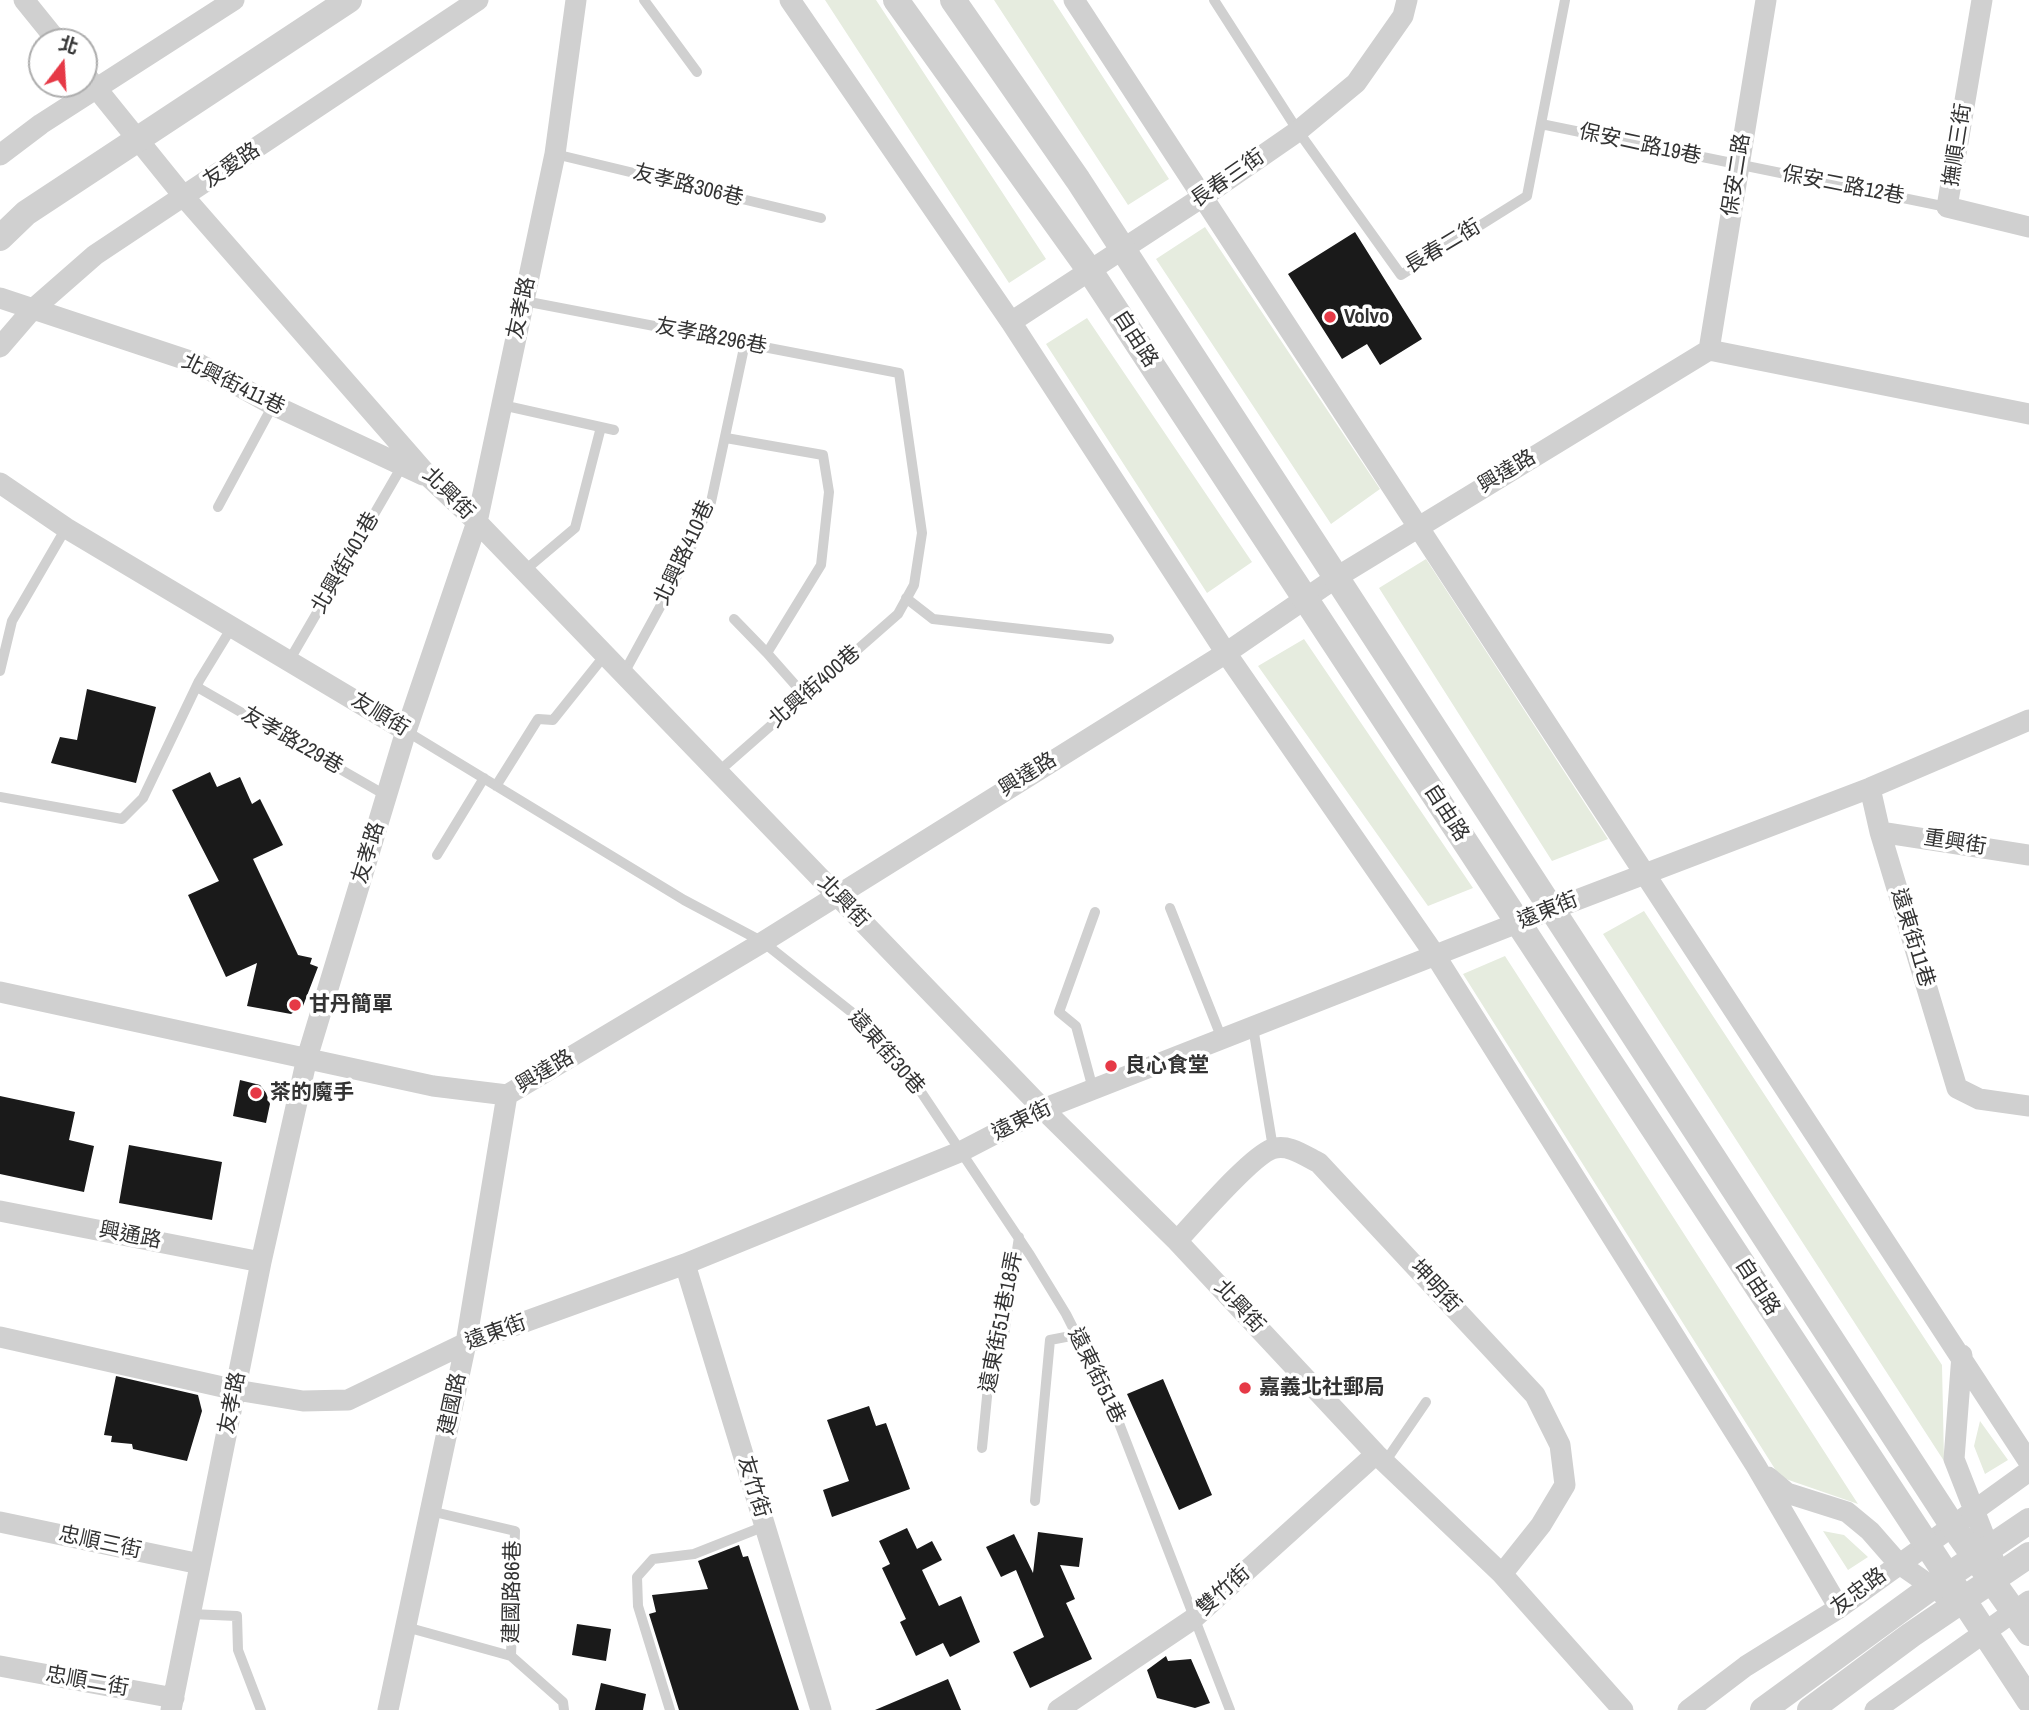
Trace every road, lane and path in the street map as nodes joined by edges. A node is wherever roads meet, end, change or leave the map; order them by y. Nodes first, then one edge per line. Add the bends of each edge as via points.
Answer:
1 (24, 0) edge
2 (234, 0) edge
3 (349, 0) edge
4 (478, 0) edge
5 (576, 0) edge
6 (644, 0) edge
7 (790, 0) edge
8 (897, 0) edge
9 (953, 0) edge
10 (1074, 0) edge
11 (1214, 0) edge
12 (1407, 0) edge
13 (1565, 0) edge
14 (1766, 0) edge
15 (1982, 0) edge
16 (47, 28) edge
17 (697, 72) dead end
18 (98, 77) edge
19 (98, 90) edge
20 (71, 98) edge
21 (1541, 124) junction
22 (1298, 131) junction
23 (138, 140) junction
24 (555, 154) junction
25 (0, 155) edge
26 (1738, 166) junction
27 (1204, 196) junction
28 (185, 198) junction
29 (1947, 207) junction
30 (821, 218) dead end
31 (2029, 227) edge
32 (0, 238) edge
33 (1123, 249) junction
34 (1090, 271) junction
35 (0, 298) edge
36 (524, 301) junction
37 (31, 311) junction
38 (1011, 322) junction
39 (745, 343) junction
40 (0, 347) edge
41 (1709, 350) junction
42 (899, 373) joint
43 (273, 405) junction
44 (502, 405) junction
45 (2029, 414) edge
46 (601, 427) junction
47 (614, 430) dead end
48 (726, 438) junction
49 (402, 466) junction
50 (429, 477) junction
51 (0, 483) edge
52 (218, 507) dead end
53 (477, 522) junction
54 (1420, 526) junction
55 (66, 528) junction
56 (524, 571) junction
57 (1336, 577) junction
58 (906, 598) junction
59 (1305, 598) junction
60 (734, 619) dead end
61 (232, 627) junction
62 (1109, 639) dead end
63 (767, 653) junction
64 (1226, 653) junction
65 (605, 654) junction
66 (289, 661) junction
67 (0, 671) edge
68 (624, 673) junction
69 (197, 687) junction
70 (805, 696) junction
71 (2029, 720) edge
72 (406, 731) junction
73 (718, 772) junction
74 (484, 778) junction
75 (496, 786) junction
76 (1870, 788) junction
77 (387, 796) junction
78 (0, 797) edge
79 (1880, 832) junction
80 (437, 855) dead end
81 (2029, 855) edge
82 (1646, 873) junction
83 (835, 895) junction
84 (1170, 908) dead end
85 (1553, 908) junction
86 (1095, 912) dead end
87 (1519, 924) junction
88 (763, 942) junction
89 (1435, 955) junction
90 (0, 992) edge
91 (1253, 1027) junction
92 (1222, 1039) junction
93 (307, 1058) junction
94 (1093, 1089) junction
95 (507, 1095) junction
96 (2029, 1106) edge
97 (1044, 1109) junction
98 (1273, 1148) junction
99 (962, 1151) junction
100 (0, 1211) edge
101 (1018, 1237) junction
102 (1177, 1241) junction
103 (261, 1262) junction
104 (685, 1264) junction
105 (1076, 1335) junction
106 (0, 1337) edge
107 (466, 1343) junction
108 (1962, 1355) junction
109 (236, 1390) junction
110 (1426, 1402) dead end
111 (982, 1448) dead end
112 (1381, 1458) junction
113 (2029, 1462) edge
114 (1756, 1466) junction
115 (2029, 1471) edge
116 (1035, 1501) dead end
117 (430, 1511) junction
118 (1974, 1511) junction
119 (2029, 1521) edge
120 (0, 1522) edge
121 (765, 1525) junction
122 (1952, 1525) junction
123 (1925, 1544) junction
124 (1982, 1554) junction
125 (2029, 1555) edge
126 (1898, 1563) junction
127 (200, 1564) junction
128 (1502, 1574) junction
129 (1996, 1578) junction
130 (1939, 1581) junction
131 (1959, 1604) junction
132 (2022, 1606) edge
133 (1839, 1608) junction
134 (190, 1614) junction
135 (1193, 1619) junction
136 (406, 1627) junction
137 (2029, 1633) edge
138 (1983, 1634) junction
139 (512, 1656) junction
140 (0, 1666) edge
141 (2029, 1700) edge
142 (172, 1704) edge
143 (261, 1710) edge
144 (388, 1710) edge
145 (564, 1710) edge
146 (670, 1710) edge
147 (821, 1710) edge
148 (1058, 1710) edge
149 (1230, 1710) edge
150 (1623, 1710) edge
151 (1688, 1710) edge
152 (1763, 1710) edge
153 (1810, 1710) edge
154 (1875, 1710) edge

1 - 16 street
2 - 18 street
3 - 23 street
4 - 28 street, 友愛路
5 - 24 street, 友孝路
6 - 17 lane
7 - 38 street, 自由路
8 - 34 street, 自由路
9 - 33 street, 自由路
10 - 27 street
11 - 22 lane, 長春二街
12 - 22 street, 長春三街 via 1403,16 1356,83
13 - 21 lane, 長春二街
14 - 26 street, 保安二路
15 - 29 street, 撫順三街
19 - 23 street, 北興街
20 - 25 street
21 - 22 lane, 長春二街 via 1527,196 1401,275
21 - 26 lane, 保安二路19巷
22 - 27 street, 長春三街
23 - 28 street, 北興街
23 - 32 street via 26,213
24 - 30 lane, 友孝路306巷
24 - 36 street, 友孝路
26 - 29 lane, 保安二路12巷
26 - 41 street, 保安二路
27 - 33 street, 長春三街
27 - 54 street
28 - 37 street, 友愛路 via 95,256
28 - 50 street, 北興街
29 - 31 street, 撫順三街
33 - 34 street, 長春三街
33 - 57 street, 自由路
34 - 38 street, 長春三街
34 - 59 street, 自由路
35 - 37 street, 北興街411巷
36 - 39 lane, 友孝路296巷
36 - 44 street, 友孝路
37 - 40 street, 友愛路
37 - 43 street, 北興街411巷 via 199,364
38 - 64 street, 自由路
39 - 42 lane, 友孝路296巷
39 - 48 lane, 北興路410巷
41 - 45 street
41 - 54 street, 興達路
42 - 58 lane, 北興街400巷 via 922,533 914,584
43 - 49 street, 北興街411巷
43 - 52 lane
44 - 46 lane
44 - 53 street, 友孝路
46 - 47 lane
46 - 56 lane via 575,528
48 - 63 lane via 823,455 829,492 821,565
48 - 68 lane, 北興路410巷 via 711,502 684,563
49 - 50 street, 北興街411巷
49 - 66 lane, 北興街401巷
50 - 53 street, 北興街
51 - 55 street, 友順街
53 - 56 street, 北興街
53 - 72 street, 友孝路
54 - 57 street, 興達路
54 - 82 street
55 - 61 street, 友順街
55 - 67 lane via 12,621
56 - 65 street, 北興街
57 - 59 street, 興達路
57 - 85 street, 自由路
58 - 62 lane via 933,619
58 - 70 lane, 北興街400巷 via 898,614
59 - 64 street, 興達路
59 - 87 street, 自由路
60 - 63 lane
61 - 66 street, 友順街
61 - 69 lane
63 - 70 lane
64 - 83 street, 興達路
64 - 89 street, 自由路
65 - 68 street, 北興街
65 - 75 lane via 553,720 538,719
66 - 72 street, 友順街
68 - 73 street, 北興街
69 - 77 lane, 友孝路229巷
69 - 78 lane via 143,798 122,819
70 - 73 lane, 北興街400巷
71 - 76 street, 遠東街
72 - 74 lane, 友順街
72 - 77 street, 友孝路
73 - 83 street, 北興街
74 - 75 lane, 友順街
74 - 80 lane
75 - 88 lane, 友順街 via 684,900
76 - 79 street, 遠東街11巷
76 - 82 street, 遠東街
77 - 93 street, 友孝路
79 - 81 street, 重興街
79 - 96 street, 遠東街11巷 via 1957,1088 1979,1099
82 - 85 street, 遠東街
82 - 108 street
83 - 88 street, 興達路
83 - 97 street, 北興街
84 - 92 lane
85 - 87 street, 遠東街
85 - 122 street, 自由路
86 - 94 lane via 1059,1012 1076,1026
87 - 89 street, 遠東街
87 - 123 street, 自由路
88 - 95 street, 興達路
88 - 99 lane, 遠東街30巷 via 859,1018 919,1089
89 - 91 street, 遠東街
89 - 114 street, 自由路
90 - 93 street, 興達路
91 - 92 street, 遠東街
91 - 98 lane
92 - 94 street, 遠東街
93 - 95 street, 興達路 via 433,1086
93 - 103 street, 友孝路
94 - 97 street, 遠東街
95 - 107 street, 建國路
97 - 99 street, 遠東街
97 - 102 street, 北興街
98 - 102 street
98 - 128 street, 坤明街 via 1292,1149 1319,1163 1535,1395 1560,1445 1565,1485 1541,1525
99 - 101 lane, 遠東街51巷
99 - 104 street, 遠東街
100 - 103 street, 興通路
101 - 105 lane, 遠東街51巷
101 - 111 lane, 遠東街51巷18弄 via 1004,1335 990,1366
102 - 112 street, 北興街
103 - 109 street, 友孝路
104 - 107 street, 遠東街
104 - 121 street, 友竹街
105 - 116 lane via 1050,1340
105 - 135 lane, 遠東街51巷 via 1112,1405
106 - 109 street, 遠東街
107 - 109 street, 遠東街 via 348,1400 303,1401
107 - 117 street, 建國路
108 - 113 street
108 - 118 street, 自由路 via 1954,1459
109 - 127 street, 友孝路
110 - 112 lane
112 - 128 street, 北興街
112 - 135 street, 雙竹街
114 - 126 street, 自由路 via 1787,1493 1847,1512
114 - 133 street, 自由路
115 - 118 street, 友忠路
117 - 136 street, 建國路
117 - 139 lane, 建國路86巷 via 515,1531
118 - 122 street, 友忠路
118 - 124 street, 自由路
119 - 124 street, 友忠路
120 - 127 street, 忠順三街
121 - 146 lane via 694,1554 653,1559 637,1577 638,1605
121 - 147 street, 友竹街
122 - 123 street, 友忠路
122 - 124 street, 自由路
123 - 126 street, 友忠路
123 - 130 street, 自由路
124 - 129 street, 自由路
124 - 130 street, 友忠路
125 - 129 street
126 - 130 street, 自由路
126 - 133 street, 友忠路
127 - 134 street, 友孝路
128 - 150 street, 北興街
129 - 131 street
129 - 132 street, 自由路
130 - 131 street, 自由路
130 - 152 street, 友忠路
131 - 138 street, 自由路
131 - 153 street
132 - 137 street, 自由路
132 - 138 street
133 - 151 street, 友忠路 via 1746,1666
134 - 142 street, 友孝路
134 - 143 lane via 237,1616 238,1650
135 - 148 street, 雙竹街
135 - 149 lane, 遠東街51巷
136 - 139 lane
136 - 144 street, 建國路
138 - 141 street, 自由路
138 - 154 street
139 - 145 lane via 563,1702
140 - 142 street, 忠順二街

